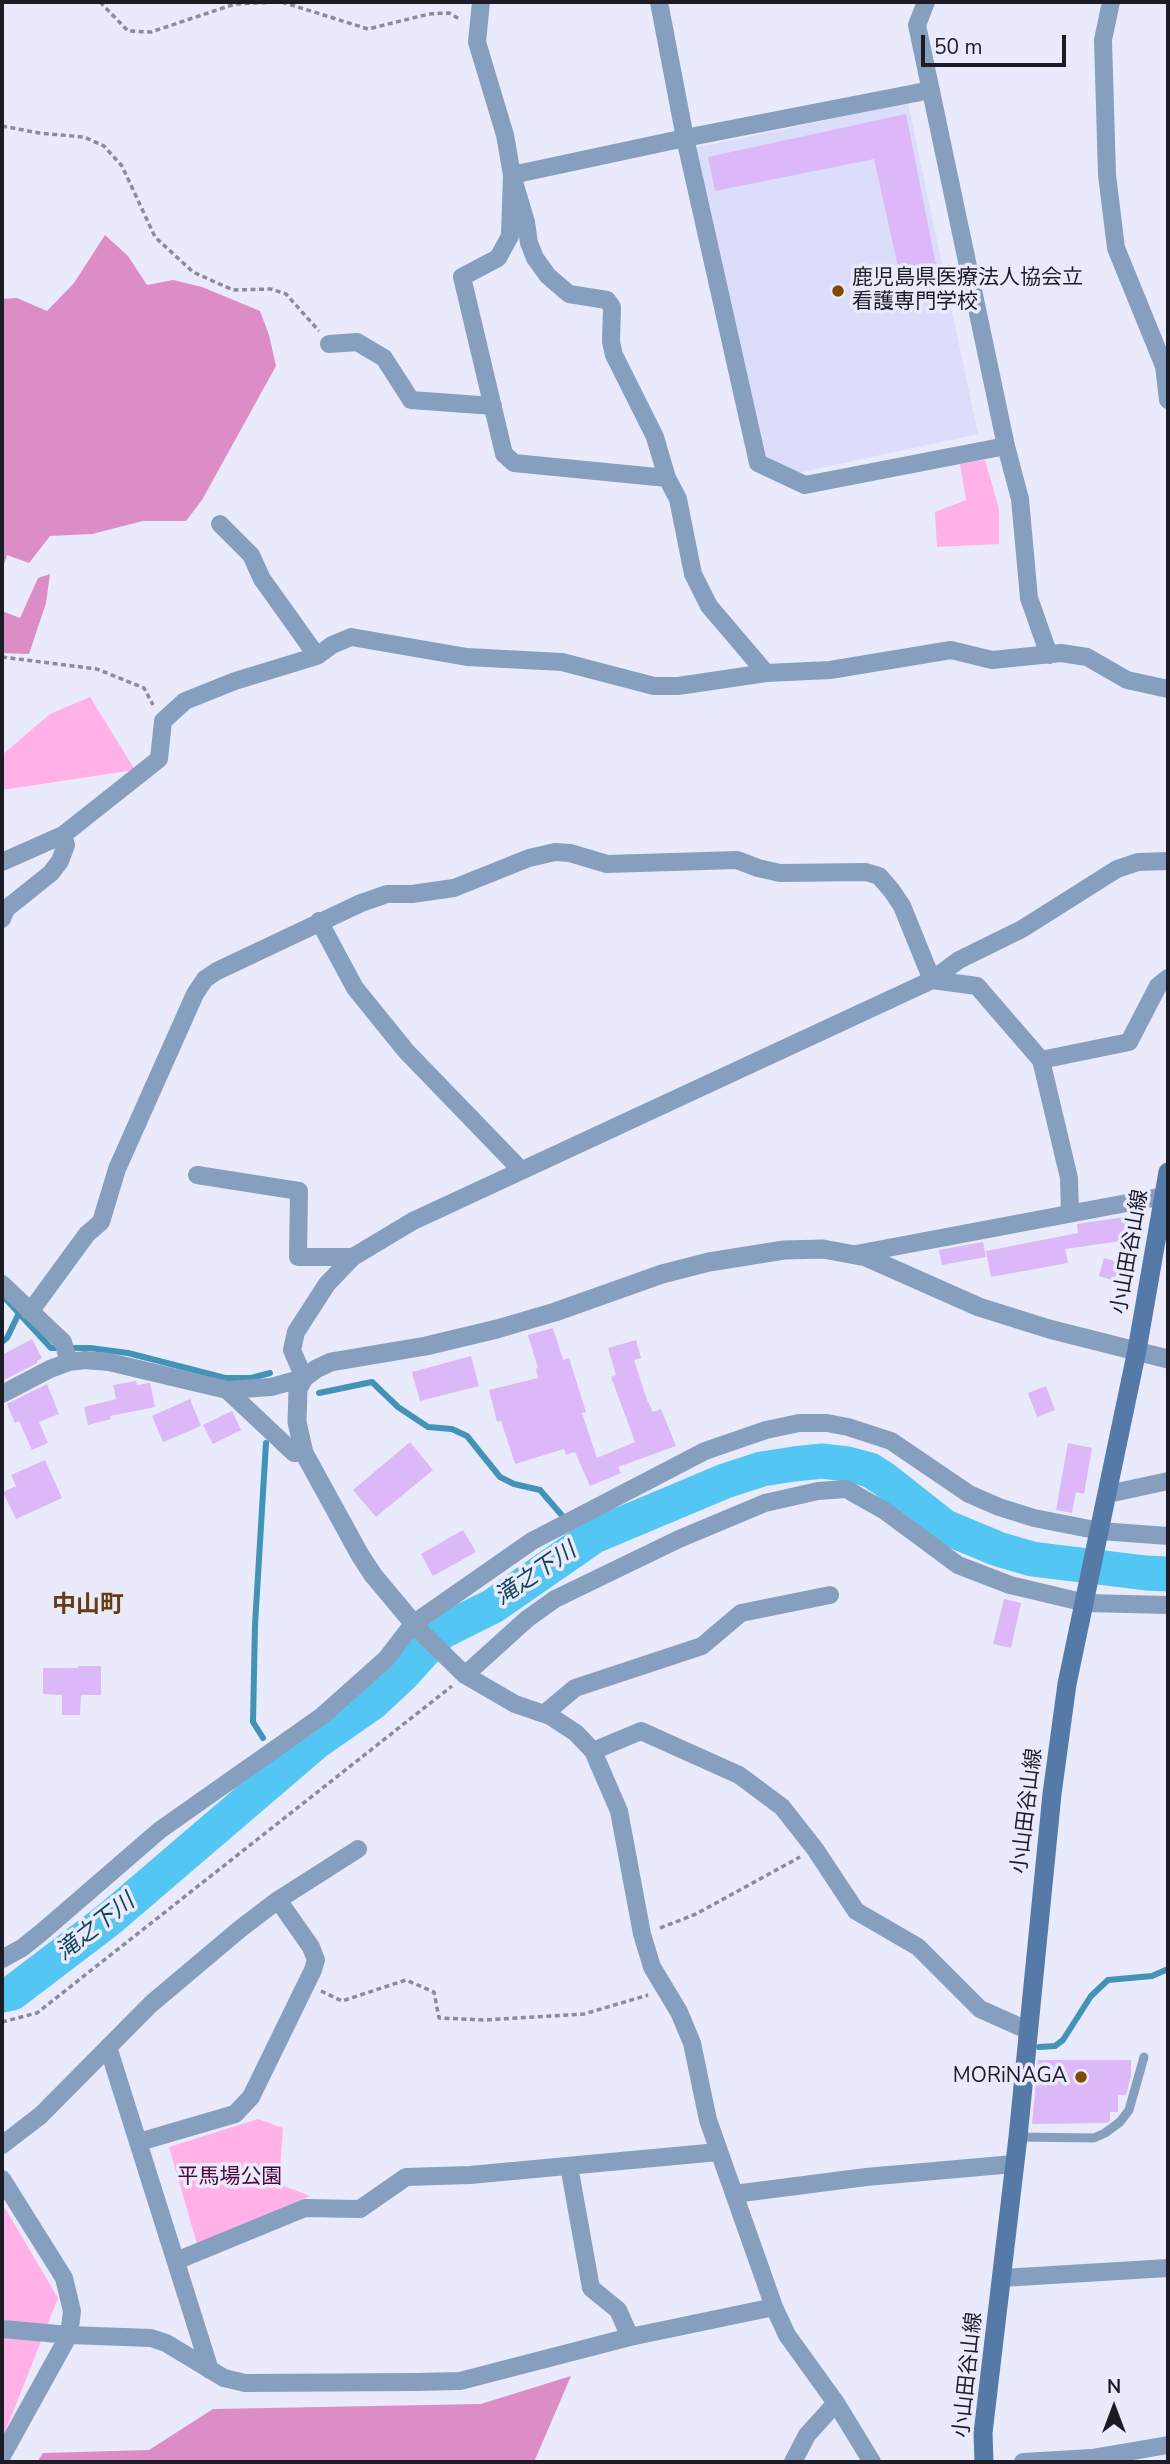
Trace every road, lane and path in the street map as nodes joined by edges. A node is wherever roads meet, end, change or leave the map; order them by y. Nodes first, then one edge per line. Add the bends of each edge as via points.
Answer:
1 (100, 2) edge
2 (276, 2) edge
3 (282, 2) edge
4 (481, 2) edge
5 (659, 2) edge
6 (926, 2) edge
7 (1111, 2) edge
8 (478, 31) junction
9 (931, 90) junction
10 (2, 126) edge
11 (685, 138) junction
12 (512, 175) junction
13 (329, 344) joint
14 (1168, 400) edge
15 (493, 406) junction
16 (1006, 446) junction
17 (667, 478) junction
18 (220, 524) dead end
19 (1049, 655) junction
20 (317, 656) junction
21 (2, 657) edge
22 (766, 673) junction
23 (1168, 689) edge
24 (163, 720) junction
25 (63, 835) junction
26 (1168, 861) edge
27 (2, 862) edge
28 (2, 919) edge
29 (319, 921) junction
30 (1168, 978) edge
31 (932, 981) junction
32 (1041, 1060) junction
33 (522, 1170) junction
34 (1168, 1172) edge
35 (197, 1175) dead end
36 (1164, 1196) junction
37 (1070, 1213) junction
38 (856, 1254) junction
39 (353, 1257) junction
40 (2, 1284) edge
41 (30, 1311) junction
42 (1137, 1350) junction
43 (66, 1353) junction
44 (1168, 1359) edge
45 (304, 1378) junction
46 (227, 1390) junction
47 (2, 1394) edge
48 (304, 1453) junction
49 (1168, 1481) edge
50 (1108, 1494) junction
51 (1100, 1535) junction
52 (1168, 1536) edge
53 (830, 1595) dead end
54 (1087, 1599) junction
55 (1168, 1605) edge
56 (416, 1627) junction
57 (460, 1671) junction
58 (544, 1714) junction
59 (593, 1751) junction
60 (358, 1849) dead end
61 (815, 1849) junction
62 (278, 1900) junction
63 (642, 1934) junction
64 (2, 1959) edge
65 (306, 1984) junction
66 (665, 1991) junction
67 (2, 2022) edge
68 (1027, 2030) junction
69 (108, 2047) junction
70 (1144, 2057) dead end
71 (1018, 2137) junction
72 (139, 2142) junction
73 (2, 2145) edge
74 (718, 2152) junction
75 (1014, 2164) junction
76 (569, 2166) junction
77 (2, 2179) edge
78 (734, 2194) junction
79 (176, 2261) junction
80 (1168, 2268) edge
81 (1002, 2278) junction
82 (774, 2307) junction
83 (2, 2329) edge
84 (69, 2335) junction
85 (630, 2337) junction
86 (210, 2370) junction
87 (836, 2403) junction
88 (1168, 2445) edge
89 (2, 2456) edge
90 (793, 2462) edge
91 (872, 2462) edge
92 (984, 2462) edge
93 (1023, 2462) edge

1 - 2 path via 128,31 151,32 235,4
3 - 8 path via 368,29 449,13
4 - 8 street
5 - 11 street
6 - 9 street via 917,25
7 - 14 street via 1103,40 1107,175 1116,248 1164,366
8 - 12 street via 477,42
9 - 11 street
9 - 16 street
10 - 13 path via 84,137 104,146 122,166 155,237 193,272 233,290 286,293
11 - 12 street
11 - 16 street via 758,463 805,485
12 - 15 street via 510,236 498,258 462,277
12 - 17 street via 529,243 548,276 569,294 607,300 612,307 614,355 655,437
13 - 15 street via 357,341 384,358 411,400
15 - 17 street via 503,454 514,463
16 - 19 street via 1020,499 1030,598
17 - 22 street via 678,499 691,564 709,606
18 - 20 street via 251,555 262,579
19 - 22 street via 992,660 951,650 830,670
19 - 23 street via 1087,657 1127,680
20 - 22 street via 351,637 467,657 562,662 654,686
20 - 24 street via 185,701
21 - 24 path via 97,669 144,688
24 - 25 street via 159,759
25 - 27 street
25 - 28 street via 66,845 60,861 6,909
26 - 31 street via 1138,862 1117,869 1022,929 959,960
29 - 31 street via 387,894 454,888 555,852 607,864 737,860 780,873 866,872 879,876 902,906
29 - 33 street via 355,988 406,1051
29 - 41 street via 205,979 117,1168 101,1222 86,1234
30 - 32 street via 1158,986 1129,1042
31 - 32 street via 977,986
31 - 33 street
32 - 37 street via 1069,1178
33 - 39 street via 413,1221
34 - 36 main road, 小山田谷山線
35 - 39 street via 299,1191 298,1257
36 - 37 street
36 - 42 main road, 小山田谷山線
37 - 38 street
38 - 42 street via 979,1307
38 - 45 street via 784,1250 709,1262 497,1329 331,1362
39 - 45 street via 327,1284 296,1332 292,1349
40 - 41 street
41 - 43 street
42 - 44 street
42 - 50 main road, 小山田谷山線
43 - 46 street
43 - 47 street
45 - 46 street via 271,1387
45 - 48 street via 296,1405
46 - 48 street via 294,1452
48 - 56 street via 360,1555
49 - 50 street
50 - 51 main road, 小山田谷山線
51 - 52 street
51 - 54 main road, 小山田谷山線
51 - 56 street via 969,1494 891,1441 848,1427 799,1423 705,1451 580,1516 491,1569
53 - 58 street via 741,1613 702,1646 575,1688
54 - 55 street
54 - 57 street via 1010,1585 958,1565 886,1511 846,1489 818,1491 752,1508 555,1599
54 - 68 main road, 小山田谷山線 via 1067,1684
56 - 57 street
56 - 64 street via 322,1716 160,1830 42,1932
57 - 58 street via 515,1704
57 - 67 path via 37,2013
58 - 59 street via 576,1733
59 - 61 street via 641,1731 739,1775 782,1807
59 - 63 street via 618,1811
60 - 62 street
61 - 63 path via 696,1914
61 - 68 street via 856,1910 918,1947 979,2009
62 - 65 street via 316,1960
62 - 69 street via 151,2004
63 - 66 street
65 - 66 path via 342,2001 406,1980 434,1992 439,2018 485,2020 584,2014
65 - 72 street via 251,2097 235,2114
66 - 74 street via 692,2043
68 - 71 main road, 小山田谷山線
69 - 72 street
69 - 73 street via 41,2115
70 - 71 lane via 1129,2109 1105,2133 1094,2138
71 - 75 main road, 小山田谷山線
72 - 79 street
74 - 76 street
74 - 78 street
75 - 78 street
75 - 81 main road, 小山田谷山線
76 - 79 street via 406,2176 360,2209 305,2208
76 - 85 street via 591,2288 618,2311
77 - 84 street via 64,2278 72,2311
78 - 82 street
79 - 86 street
80 - 81 street
81 - 92 main road, 小山田谷山線 via 983,2433
82 - 85 street
82 - 87 street via 787,2335
83 - 84 street
84 - 86 street via 151,2339
84 - 89 street
85 - 86 street via 460,2381 244,2383
87 - 90 street via 807,2435
87 - 91 street
88 - 93 street via 1092,2458

